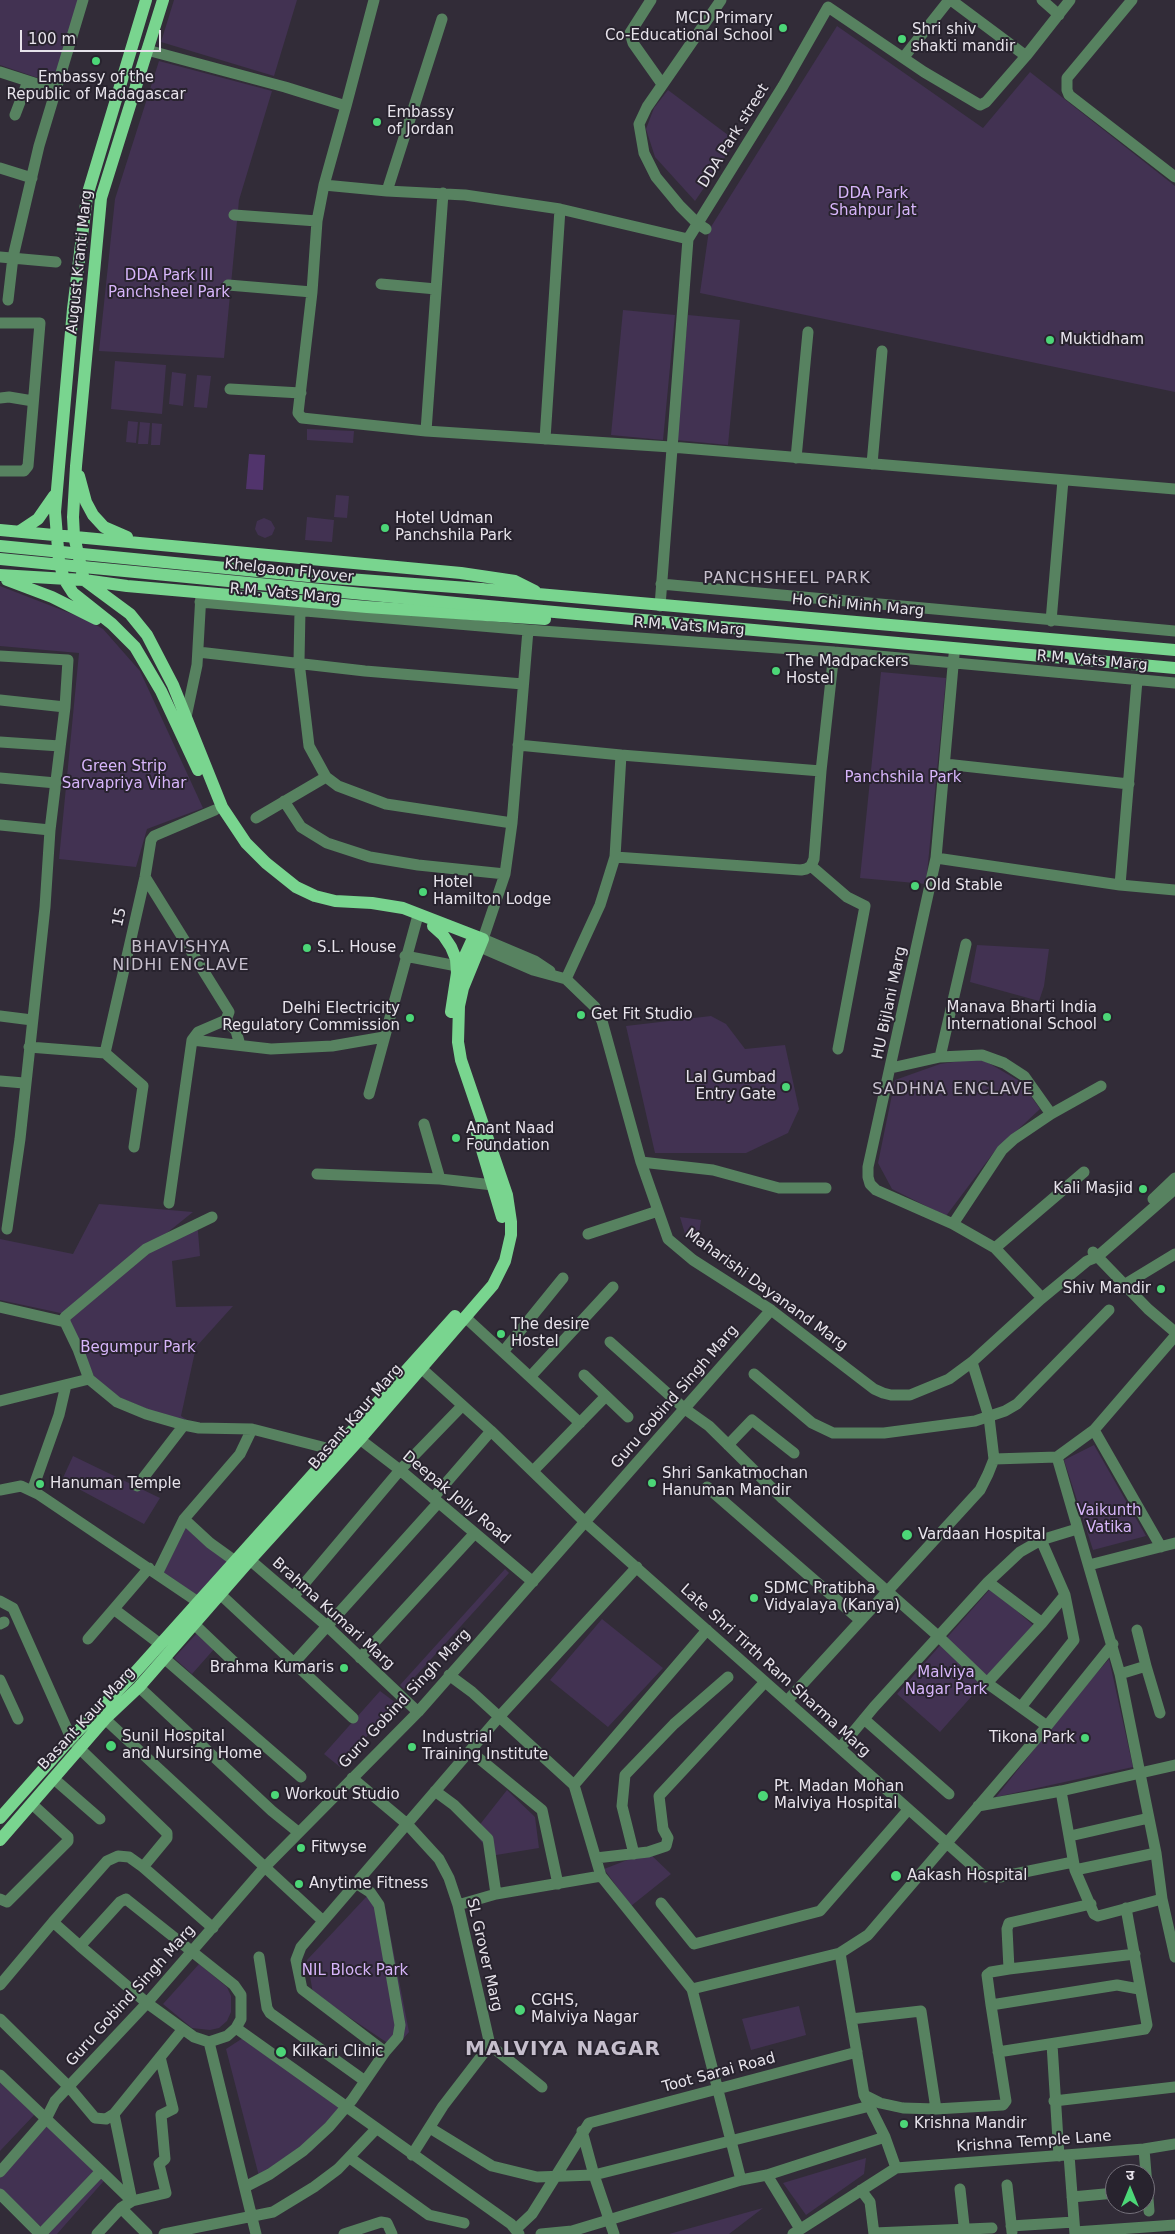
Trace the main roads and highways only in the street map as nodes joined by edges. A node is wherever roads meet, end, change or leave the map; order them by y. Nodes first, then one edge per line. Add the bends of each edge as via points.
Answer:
1 (146, 0) edge
2 (163, 0) edge
3 (76, 466) junction
4 (56, 492) junction
5 (0, 530) edge
6 (20, 531) junction
7 (57, 534) junction
8 (74, 536) junction
9 (147, 544) junction
10 (0, 546) edge
11 (196, 548) junction
12 (0, 559) edge
13 (0, 576) edge
14 (64, 579) junction
15 (84, 580) junction
16 (539, 594) junction
17 (198, 595) junction
18 (574, 614) junction
19 (126, 638) junction
20 (1175, 650) edge
21 (1175, 668) edge
22 (203, 774) junction
23 (218, 808) junction
24 (433, 926) junction
25 (477, 941) junction
26 (461, 970) junction
27 (354, 1435) junction
28 (338, 1454) junction
29 (75, 1743) junction
30 (0, 1818) edge
31 (0, 1840) edge

1 - 4 main road, August Kranti Marg via 87,196
2 - 3 main road, August Kranti Marg via 101,198
3 - 8 main road, August Kranti Marg
3 - 9 main road via 86,502 99,522 112,531
4 - 6 main road via 38,519
4 - 7 main road, August Kranti Marg
5 - 6 main road
6 - 7 main road
7 - 8 main road
7 - 14 main road, August Kranti Marg
8 - 9 main road
8 - 15 main road, August Kranti Marg
9 - 11 main road
10 - 16 main road, Khelgaon Flyover, bridge via 308,576
11 - 16 main road via 461,573 515,581
11 - 17 main road via 180,553 172,568 178,584
12 - 18 main road, Khelgaon Flyover, bridge
13 - 14 main road
13 - 19 main road via 89,614
14 - 15 main road
14 - 19 main road via 73,592
15 - 17 main road
15 - 22 main road via 130,614 147,635 186,717
16 - 20 main road, Ho Chi Minh Marg
17 - 18 main road via 546,620
18 - 21 main road
19 - 22 main road via 147,665
22 - 23 main road
23 - 24 main road, Maharishi Dayanand Marg via 231,836 250,859 300,897 327,906 382,910
23 - 25 main road, Maharishi Dayanand Marg via 255,854 306,892 336,902 403,908
24 - 25 main road, Maharishi Dayanand Marg
24 - 26 main road via 447,941
25 - 26 main road, Basant Kaur Marg
26 - 27 main road, Basant Kaur Marg via 451,1017 455,1061 501,1209 501,1247 485,1282
26 - 27 main road, Basant Kaur Marg via 458,1042 461,1060 507,1196 511,1222 509,1248 493,1285 421,1368
27 - 28 main road, Basant Kaur Marg
28 - 29 main road, Basant Kaur Marg via 198,1602
28 - 29 main road, Basant Kaur Marg via 139,1687
29 - 30 main road, Basant Kaur Marg
29 - 31 main road, Basant Kaur Marg via 53,1778

